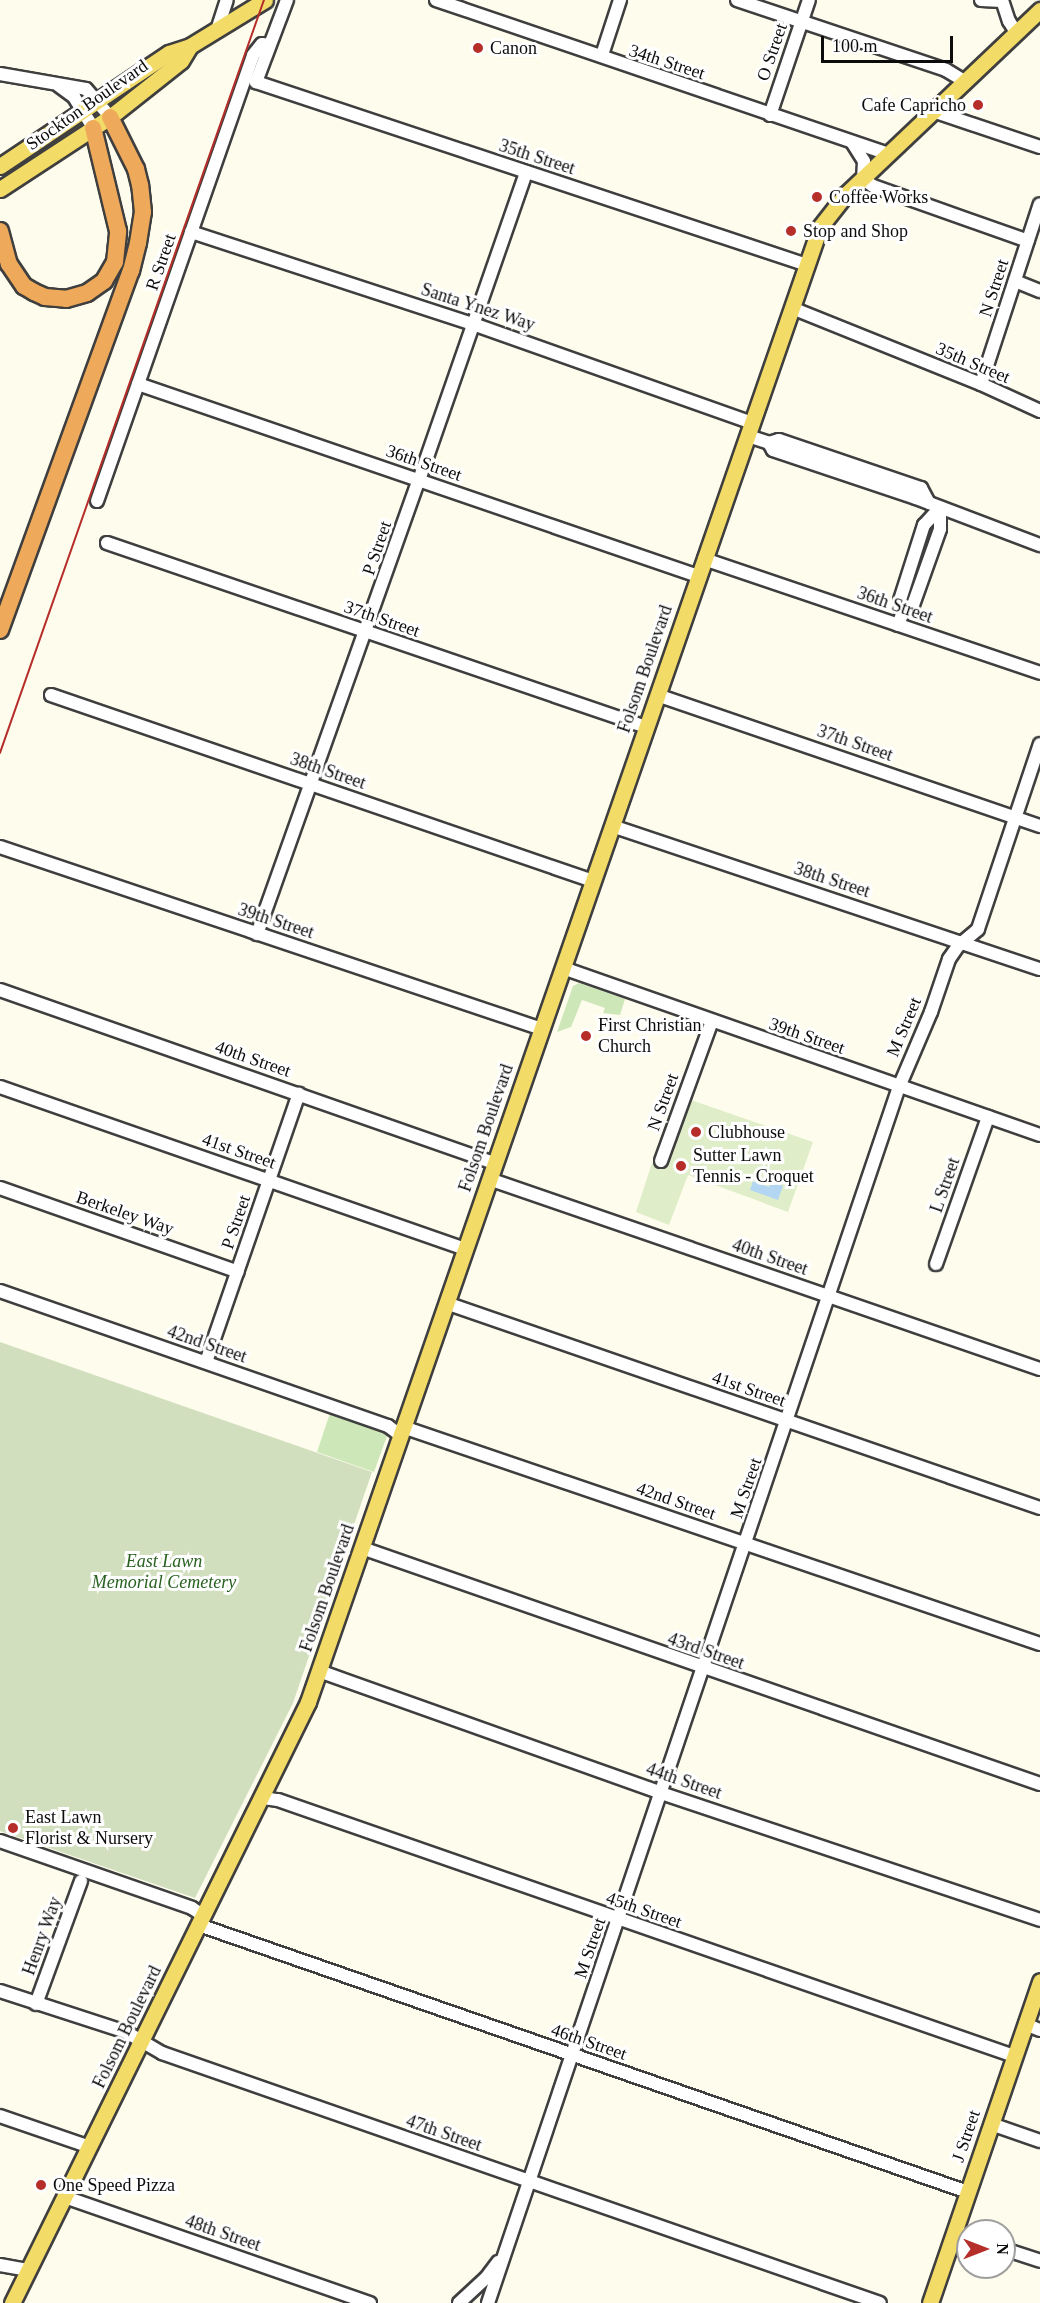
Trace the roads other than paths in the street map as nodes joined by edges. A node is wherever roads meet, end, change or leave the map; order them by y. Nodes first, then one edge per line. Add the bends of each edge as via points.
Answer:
1 (227, 0) edge
2 (267, 0) edge
3 (287, 0) edge
4 (436, 0) edge
5 (620, 0) edge
6 (737, 0) edge
7 (809, 0) edge
8 (981, 0) edge
9 (1002, 1) edge
10 (1040, 10) edge
11 (278, 18) junction
12 (802, 22) junction
13 (218, 27) junction
14 (1016, 32) junction
15 (269, 45) junction
16 (190, 46) junction
17 (602, 55) junction
18 (0, 74) edge
19 (964, 81) junction
20 (256, 82) joint
21 (56, 84) junction
22 (98, 100) junction
23 (83, 111) junction
24 (933, 111) junction
25 (770, 115) junction
26 (110, 117) junction
27 (93, 128) junction
28 (852, 142) junction
29 (1040, 147) edge
30 (24, 150) junction
31 (888, 154) junction
32 (0, 166) edge
33 (526, 172) junction
34 (0, 178) edge
35 (864, 179) junction
36 (0, 189) edge
37 (1040, 204) edge
38 (0, 231) edge
39 (191, 232) junction
40 (1028, 242) junction
41 (807, 265) junction
42 (1015, 281) junction
43 (1040, 291) edge
44 (792, 308) junction
45 (473, 324) junction
46 (138, 384) junction
47 (981, 384) junction
48 (1040, 411) edge
49 (750, 429) junction
50 (419, 480) junction
51 (97, 501) dead end
52 (934, 506) junction
53 (108, 543) dead end
54 (1040, 545) edge
55 (704, 559) junction
56 (698, 576) junction
57 (898, 625) junction
58 (0, 630) edge
59 (366, 632) junction
60 (1040, 673) edge
61 (657, 694) junction
62 (51, 695) dead end
63 (646, 727) junction
64 (1040, 744) edge
65 (311, 784) junction
66 (1015, 817) junction
67 (612, 826) junction
68 (1040, 826) edge
69 (0, 847) edge
70 (593, 881) junction
71 (257, 934) junction
72 (962, 943) junction
73 (563, 968) junction
74 (1040, 969) edge
75 (0, 990) edge
76 (712, 1021) junction
77 (542, 1029) junction
78 (0, 1087) edge
79 (899, 1087) junction
80 (299, 1095) junction
81 (987, 1117) junction
82 (1040, 1135) edge
83 (661, 1161) dead end
84 (494, 1163) junction
85 (489, 1179) junction
86 (269, 1181) junction
87 (0, 1188) edge
88 (466, 1249) junction
89 (936, 1264) dead end
90 (238, 1272) junction
91 (0, 1291) edge
92 (830, 1297) junction
93 (446, 1303) junction
94 (206, 1362) junction
95 (1040, 1369) edge
96 (788, 1421) junction
97 (402, 1431) junction
98 (1040, 1508) edge
99 (746, 1544) junction
100 (362, 1548) junction
101 (1040, 1644) edge
102 (704, 1669) junction
103 (319, 1671) junction
104 (1040, 1784) edge
105 (662, 1793) junction
106 (263, 1798) junction
107 (0, 1841) edge
108 (81, 1881) dead end
109 (202, 1920) junction
110 (618, 1920) junction
111 (1040, 1920) edge
112 (1040, 1981) edge
113 (0, 1991) edge
114 (36, 2004) junction
115 (1025, 2024) junction
116 (1040, 2030) edge
117 (142, 2042) junction
118 (572, 2055) junction
119 (1014, 2056) junction
120 (0, 2116) edge
121 (991, 2124) junction
122 (1040, 2141) edge
123 (90, 2146) junction
124 (529, 2182) junction
125 (968, 2192) junction
126 (65, 2197) junction
127 (964, 2219) edge
128 (956, 2245) edge
129 (1016, 2253) edge
130 (504, 2254) junction
131 (1040, 2261) edge
132 (0, 2265) edge
133 (29, 2270) junction
134 (12, 2303) edge
135 (370, 2303) edge
136 (459, 2303) edge
137 (488, 2303) edge
138 (880, 2303) edge
139 (930, 2303) edge

1 - 13 street
2 - 11 street
2 - 13 main road, Stockton Boulevard
3 - 11 street, R Street
4 - 17 street, 34th Street
5 - 17 street
6 - 12 street
7 - 12 street, O Street
8 - 9 street
9 - 14 street
10 - 14 main road, Folsom Boulevard
11 - 15 street, R Street
12 - 19 street via 946,70
12 - 25 street, O Street
13 - 16 main road, Stockton Boulevard
14 - 19 main road, Folsom Boulevard
15 - 20 street, R Street
15 - 39 street, R Street via 262,44 253,55
16 - 22 main road, Stockton Boulevard via 169,53
16 - 26 main road, Stockton Boulevard via 181,61
17 - 25 street, 34th Street via 608,61
18 - 21 street
19 - 24 main road, Folsom Boulevard
20 - 33 street, 35th Street
21 - 22 street via 86,88
21 - 23 street via 74,97
22 - 23 main road, Stockton Boulevard
22 - 26 street
23 - 27 street
23 - 30 main road, Stockton Boulevard
24 - 29 street
24 - 31 main road, Folsom Boulevard
25 - 28 street, 34th Street
26 - 27 main road, Stockton Boulevard
26 - 58 highway via 140,185 143,212 138,243
27 - 36 main road, Stockton Boulevard
27 - 38 highway via 118,231 115,262 104,281 87,293 66,299 34,292 24,286 9,264
28 - 31 street, 34th Street
28 - 35 street via 864,161
30 - 32 main road, Stockton Boulevard
30 - 34 main road via 10,172
31 - 35 main road, Folsom Boulevard
33 - 41 street, 35th Street
33 - 45 street, P Street
35 - 40 street via 896,195
35 - 41 main road, Folsom Boulevard via 825,219
37 - 40 street, N Street
39 - 45 street, Santa Ynez Way
39 - 46 street, R Street
40 - 42 street, N Street
41 - 44 main road, Folsom Boulevard
42 - 43 street
42 - 47 street, N Street
44 - 47 street, 35th Street
44 - 49 main road, Folsom Boulevard
45 - 49 street, Santa Ynez Way
45 - 50 street, P Street
46 - 50 street, 36th Street
46 - 51 street, R Street
47 - 48 street, 35th Street
49 - 52 street, Santa Ynez Way via 769,443 779,440 825,460 921,488
49 - 55 main road, Folsom Boulevard
50 - 56 street, 36th Street
50 - 59 street, P Street
52 - 54 street, Santa Ynez Way
52 - 57 street via 940,529 913,605 903,612
53 - 59 street, 37th Street
55 - 56 main road, Folsom Boulevard
55 - 57 street, 36th Street
56 - 61 main road, Folsom Boulevard
57 - 60 street, 36th Street
59 - 63 street, 37th Street
59 - 65 street, P Street
61 - 63 main road, Folsom Boulevard
61 - 66 street, 37th Street
62 - 65 street, 38th Street
63 - 67 main road, Folsom Boulevard
64 - 66 street, M Street
65 - 70 street, 38th Street
65 - 71 street, P Street
66 - 68 street, 37th Street
66 - 72 street, M Street via 978,929
67 - 70 main road, Folsom Boulevard
67 - 72 street, 38th Street
69 - 71 street, 39th Street
70 - 73 main road, Folsom Boulevard
71 - 77 street, 39th Street
72 - 74 street, 38th Street
72 - 79 street, M Street via 949,959
73 - 76 street, 39th Street
73 - 77 main road, Folsom Boulevard
75 - 80 street, 40th Street
76 - 79 street, 39th Street
76 - 83 street, N Street
77 - 84 main road, Folsom Boulevard
78 - 86 street, 41st Street
79 - 81 street, 39th Street
79 - 92 street, M Street
80 - 84 street, 40th Street
80 - 86 street, P Street
81 - 82 street, 39th Street
81 - 89 street, L Street
84 - 85 main road, Folsom Boulevard
85 - 88 main road, Folsom Boulevard
85 - 92 street, 40th Street
86 - 88 street, 41st Street
86 - 90 street, P Street
87 - 90 street, Berkeley Way
88 - 93 main road, Folsom Boulevard
90 - 94 street, P Street
91 - 94 street, 42nd Street
92 - 95 street, 40th Street
92 - 96 street, M Street
93 - 96 street, 41st Street
93 - 97 main road, Folsom Boulevard
94 - 97 street, 42nd Street
96 - 98 street, 41st Street
96 - 99 street, M Street
97 - 99 street, 42nd Street
97 - 100 main road, Folsom Boulevard
99 - 101 street, 42nd Street
99 - 102 street, M Street
100 - 102 street, 43rd Street
100 - 103 main road, Folsom Boulevard
102 - 104 street, 43rd Street
102 - 105 street, M Street
103 - 105 street, 44th Street
103 - 106 main road, Folsom Boulevard via 300,1722
105 - 110 street, M Street
105 - 111 street, 44th Street
106 - 109 main road, Folsom Boulevard
106 - 110 street, 45th Street
107 - 109 street, 46th Street via 192,1908
108 - 114 street, Henry Way
109 - 117 main road, Folsom Boulevard
109 - 118 street, 46th Street
110 - 118 street, M Street
110 - 119 street, 45th Street
112 - 115 main road, J Street
113 - 114 street, 47th Street
114 - 117 street, 47th Street via 126,2032
115 - 116 street
115 - 119 main road, J Street
117 - 123 main road, Folsom Boulevard
117 - 124 street, 47th Street
118 - 124 street, M Street
118 - 125 street, 46th Street
119 - 121 main road, J Street
120 - 123 street
121 - 122 street
121 - 125 main road, J Street
123 - 126 main road, Folsom Boulevard
124 - 130 street, M Street
124 - 138 street, 47th Street
125 - 127 main road, J Street
126 - 133 main road, Folsom Boulevard
126 - 135 street, 48th Street
128 - 139 main road, J Street
129 - 131 street
130 - 136 street, M Street
130 - 137 street, M Street
132 - 133 street
133 - 134 main road, Folsom Boulevard

